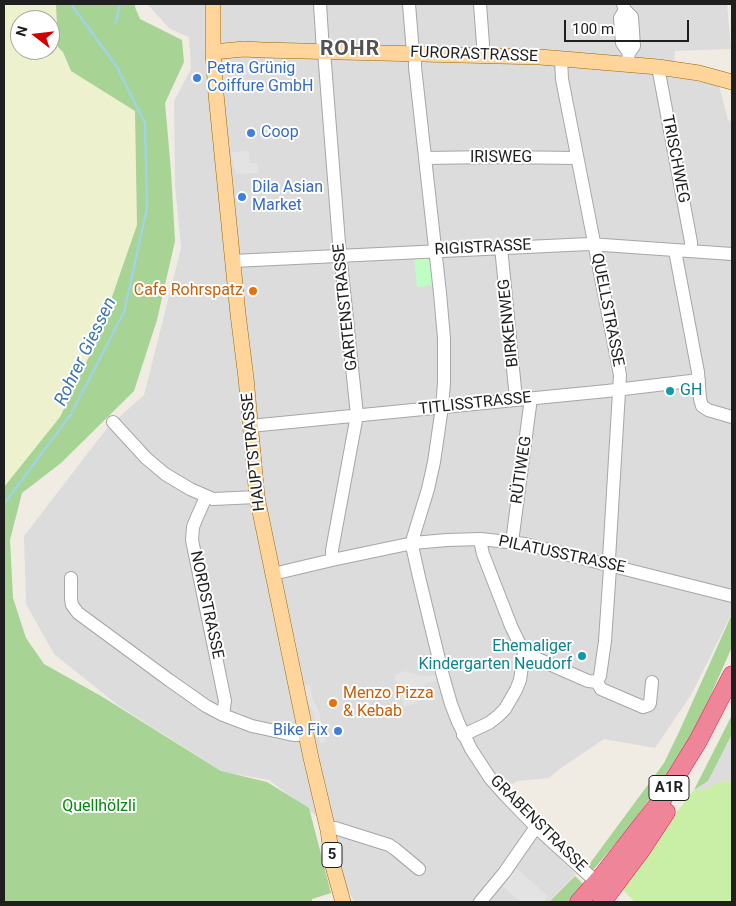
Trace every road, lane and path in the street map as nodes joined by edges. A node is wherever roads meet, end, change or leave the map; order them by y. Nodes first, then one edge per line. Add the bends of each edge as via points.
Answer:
1 (213, 4) edge
2 (320, 4) edge
3 (409, 4) edge
4 (480, 4) edge
5 (624, 7) edge
6 (323, 51) junction
7 (213, 52) junction
8 (414, 54) junction
9 (483, 55) junction
10 (628, 58) junction
11 (561, 59) junction
12 (658, 67) junction
13 (732, 82) edge
14 (425, 158) junction
15 (577, 158) junction
16 (594, 244) junction
17 (501, 247) junction
18 (676, 250) junction
19 (436, 251) junction
20 (691, 251) junction
21 (732, 254) edge
22 (340, 256) junction
23 (233, 261) junction
24 (699, 380) junction
25 (620, 389) junction
26 (531, 398) junction
27 (516, 399) junction
28 (442, 407) junction
29 (358, 415) junction
30 (732, 417) edge
31 (113, 422) dead end
32 (250, 426) junction
33 (206, 497) junction
34 (257, 497) junction
35 (481, 539) junction
36 (512, 542) junction
37 (413, 543) junction
38 (332, 560) junction
39 (609, 564) junction
40 (273, 574) junction
41 (70, 578) dead end
42 (732, 595) edge
43 (524, 653) junction
44 (732, 675) edge
45 (597, 682) junction
46 (652, 682) dead end
47 (732, 700) edge
48 (223, 715) junction
49 (306, 734) junction
50 (463, 735) junction
51 (666, 812) junction
52 (326, 822) junction
53 (536, 827) junction
54 (419, 870) dead end
55 (585, 895) edge
56 (343, 900) edge
57 (480, 902) edge
58 (602, 902) edge

1 - 7 main road, HAUPTSTRASSE
2 - 6 street, GARTENSTRASSE
3 - 8 street
4 - 9 street
5 - 10 street via 632,17 634,46
6 - 7 main road, FURORASTRASSE via 244,49
6 - 8 main road, FURORASTRASSE
6 - 22 street, GARTENSTRASSE
7 - 23 main road, HAUPTSTRASSE
8 - 9 main road, FURORASTRASSE
8 - 14 street
9 - 11 main road, FURORASTRASSE
10 - 11 main road, FURORASTRASSE
10 - 12 main road, FURORASTRASSE
11 - 15 street, QUELLSTRASSE
12 - 13 main road, FURORASTRASSE
12 - 20 street, TRISCHWEG
14 - 15 street, IRISWEG
14 - 19 street
15 - 16 street, QUELLSTRASSE
16 - 17 street, RIGISTRASSE
16 - 18 street, RIGISTRASSE
16 - 25 street, QUELLSTRASSE
17 - 19 street, RIGISTRASSE
17 - 27 street, BIRKENWEG
18 - 20 street, RIGISTRASSE
18 - 24 street
19 - 22 street, RIGISTRASSE
19 - 28 street via 444,338
20 - 21 street, RIGISTRASSE
22 - 23 street, RIGISTRASSE
22 - 29 street, GARTENSTRASSE
23 - 32 main road, HAUPTSTRASSE
24 - 25 street, TITLISSTRASSE
24 - 30 street via 702,406
25 - 26 street, TITLISSTRASSE
25 - 39 street, QUELLSTRASSE
26 - 27 street, TITLISSTRASSE
26 - 36 street, RÜTIWEG
27 - 28 street, TITLISSTRASSE
28 - 29 street, TITLISSTRASSE
28 - 37 street via 434,462
29 - 32 street, TITLISSTRASSE
29 - 38 street, GARTENSTRASSE
31 - 33 street via 165,474
32 - 34 main road, HAUPTSTRASSE
33 - 34 street via 224,500
33 - 48 street, NORDSTRASSE via 193,527 192,540 226,701
34 - 40 main road, HAUPTSTRASSE
35 - 36 street, PILATUSSTRASSE
35 - 37 street, PILATUSSTRASSE
35 - 43 street via 483,554
36 - 39 street, PILATUSSTRASSE
37 - 38 street, PILATUSSTRASSE
37 - 50 street, GRABENSTRASSE via 443,676
38 - 40 street, PILATUSSTRASSE
39 - 42 street, PILATUSSTRASSE
39 - 45 street, QUELLSTRASSE via 605,641
40 - 49 main road, HAUPTSTRASSE
41 - 48 street via 72,605 78,614
43 - 45 street
43 - 50 street via 520,680 505,709 489,723
44 - 55 highway, A1R via 703,733 663,798
45 - 46 street via 601,689 646,706 650,703
47 - 51 highway, A1R via 704,755
48 - 49 street via 252,726 295,735
49 - 52 main road, HAUPTSTRASSE
50 - 53 street, GRABENSTRASSE via 490,778
51 - 55 highway, A1R
51 - 58 highway
52 - 54 street via 335,828 389,845
52 - 56 main road, HAUPTSTRASSE / 5 via 333,866
53 - 55 street, GRABENSTRASSE
53 - 57 street

